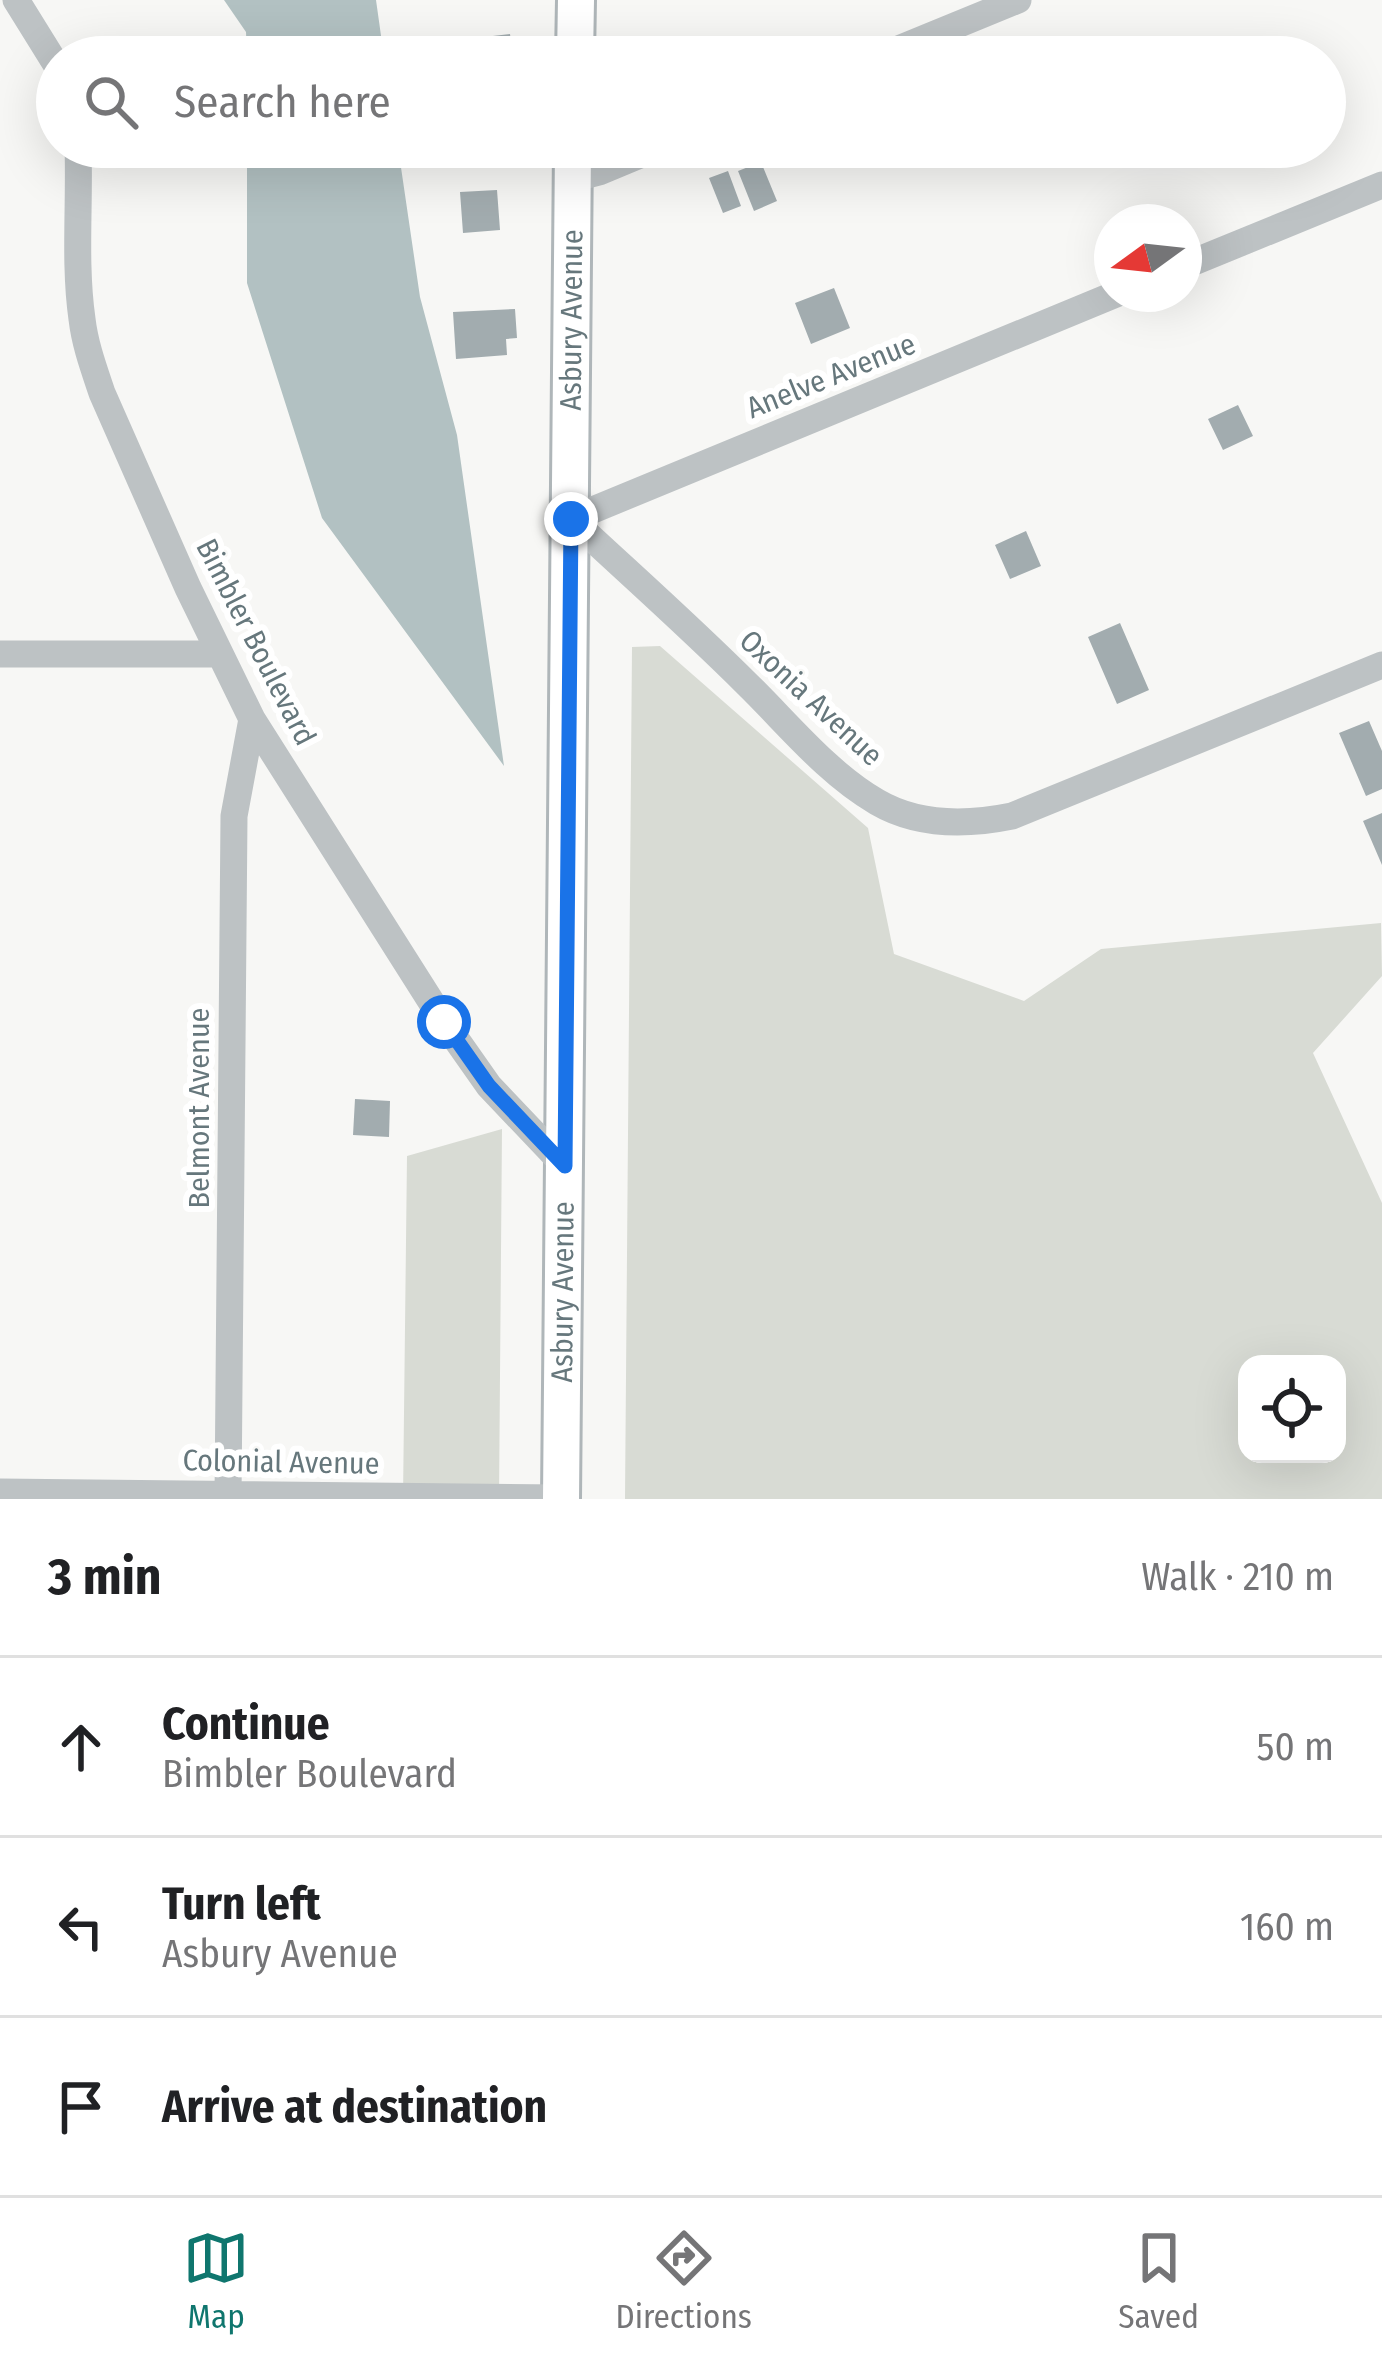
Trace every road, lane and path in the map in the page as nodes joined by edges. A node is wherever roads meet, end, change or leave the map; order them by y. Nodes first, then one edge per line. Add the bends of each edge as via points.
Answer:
1 (16, 0) edge
2 (576, 0) edge
3 (1018, 0) edge
4 (38, 36) edge
5 (575, 36) edge
6 (930, 36) edge
7 (78, 168) edge
8 (573, 168) edge
9 (1382, 184) edge
10 (1202, 259) edge
11 (1094, 303) edge
12 (571, 519) junction
13 (0, 654) edge
14 (220, 654) junction
15 (1382, 665) edge
16 (252, 718) junction
17 (565, 1166) junction
18 (0, 1492) edge
19 (228, 1497) edge
20 (561, 1498) edge

1 - 4 street
2 - 5 main road
3 - 6 street
7 - 14 street, Bimbler Boulevard via 79,290 89,356
8 - 12 main road, Asbury Avenue
9 - 10 street
11 - 12 street, Anelve Avenue
12 - 15 street, Oxonia Avenue via 842,777 918,818 1012,816
12 - 17 main road, Asbury Avenue
13 - 14 street
14 - 16 street, Bimbler Boulevard
16 - 17 street, Bimbler Boulevard via 455,1038
16 - 19 street, Belmont Avenue via 234,816
17 - 20 main road, Asbury Avenue
18 - 19 street, Colonial Avenue
19 - 20 street, Colonial Avenue

